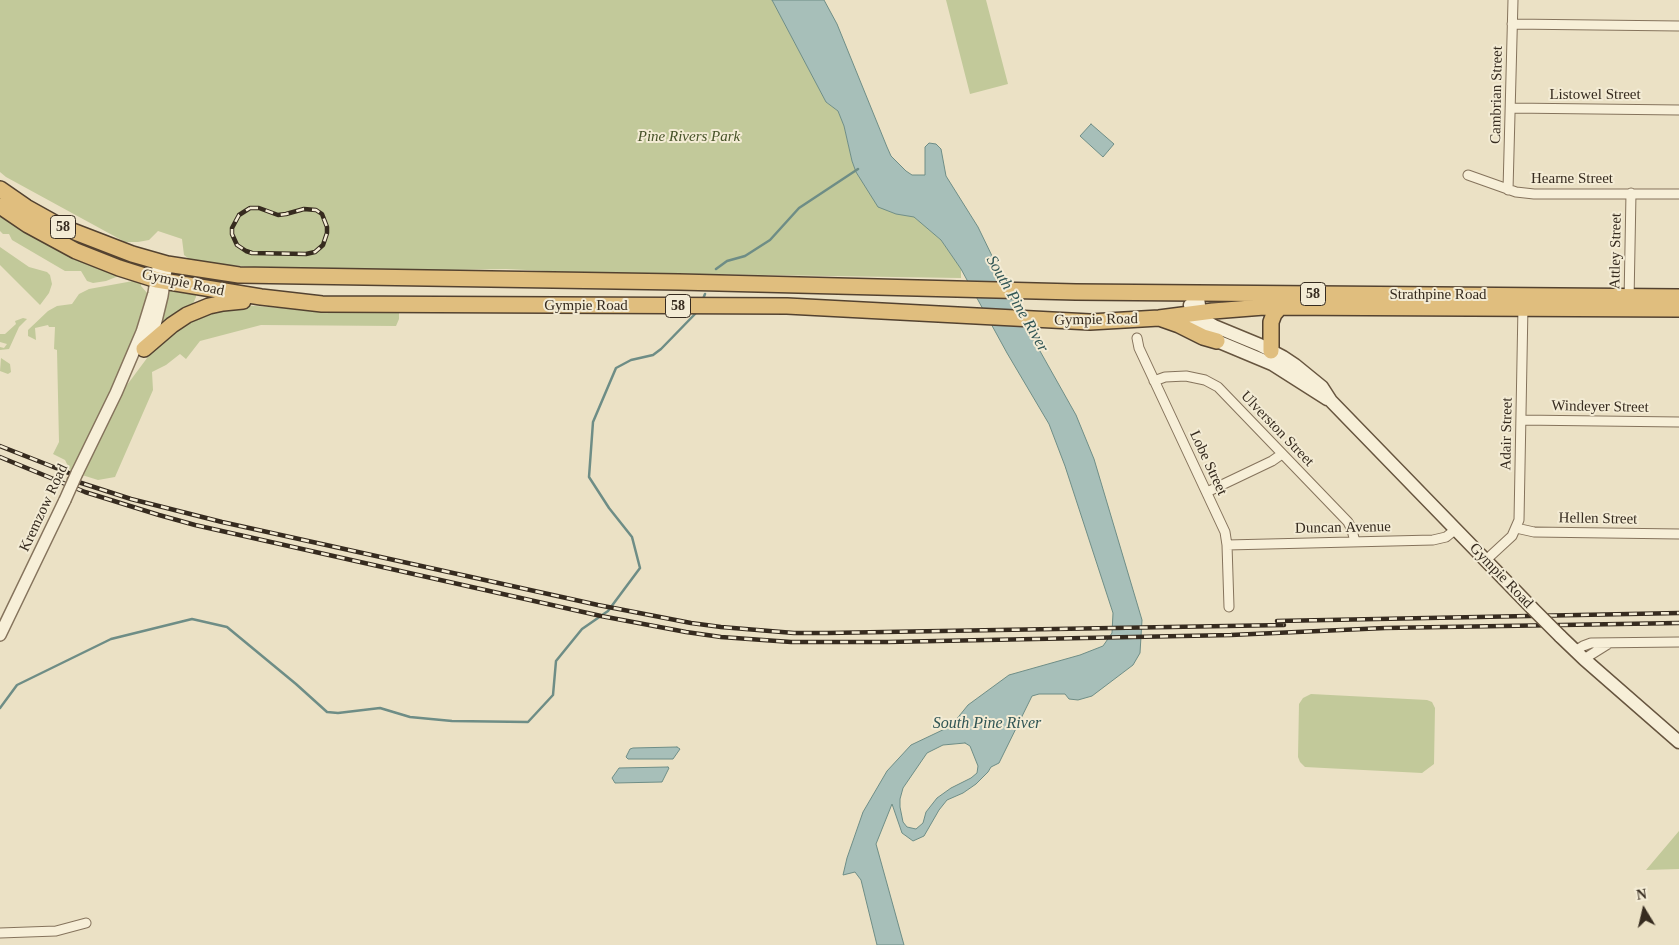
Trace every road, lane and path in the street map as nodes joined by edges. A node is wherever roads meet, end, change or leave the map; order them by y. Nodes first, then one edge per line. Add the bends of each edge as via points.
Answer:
1 (1513, 0) edge
2 (1512, 24) junction
3 (1679, 26) edge
4 (1511, 108) junction
5 (1679, 110) edge
6 (1468, 175) dead end
7 (0, 190) edge
8 (1508, 190) junction
9 (1631, 193) junction
10 (1679, 194) edge
11 (0, 206) edge
12 (163, 263) junction
13 (161, 281) junction
14 (1194, 292) junction
15 (260, 297) junction
16 (1679, 297) edge
17 (1523, 302) junction
18 (1630, 302) junction
19 (1281, 306) junction
20 (1679, 309) edge
21 (1196, 313) junction
22 (1159, 318) junction
23 (1137, 338) dead end
24 (1218, 341) junction
25 (144, 349) junction
26 (1271, 351) junction
27 (1154, 381) junction
28 (116, 393) junction
29 (1331, 401) junction
30 (1520, 420) junction
31 (1679, 422) edge
32 (1282, 454) junction
33 (1207, 492) junction
34 (1516, 528) junction
35 (1456, 529) junction
36 (1679, 534) edge
37 (1355, 542) junction
38 (1227, 545) junction
39 (1486, 560) junction
40 (1229, 607) dead end
41 (0, 636) edge
42 (1679, 642) edge
43 (1580, 655) junction
44 (1679, 742) edge
45 (86, 923) dead end
46 (0, 933) edge

1 - 2 street, Cambrian Street
2 - 3 street
2 - 4 street, Cambrian Street
4 - 5 street, Listowel Street
4 - 8 street, Cambrian Street
6 - 8 street, Hearne Street
7 - 12 highway, Gympie Road / 58 via 62,226 117,249
8 - 9 street, Hearne Street via 1534,194
9 - 10 street, Hearne Street
9 - 18 street, Attley Street
11 - 13 highway, Gympie Road / 58 via 76,251
12 - 13 street, Kremzow Road
12 - 14 highway, Gympie Road / 58 via 262,276
13 - 15 highway, Gympie Road / 58
13 - 25 street, Kremzow Road via 154,324
13 - 28 street, Kremzow Road
14 - 17 highway, Strathpine Road / 58
14 - 21 main road
15 - 22 highway, Gympie Road / 58 via 322,304 787,306 1076,322
15 - 25 highway via 196,311 172,325
16 - 18 highway, Strathpine Road / 58
17 - 18 highway, Strathpine Road / 58
17 - 19 highway, Strathpine Road / 58
17 - 30 street, Adair Street
18 - 20 highway, Strathpine Road / 58
19 - 21 highway, Strathpine Road / 58
19 - 26 highway via 1271,322
21 - 22 highway, Gympie Road / 58
21 - 24 main road, Gympie Road via 1198,326
21 - 26 main road, Gympie Road via 1210,324
22 - 24 highway
23 - 27 street, Lobe Street
24 - 29 main road, Gympie Road via 1272,364
25 - 28 street, Kremzow Road
26 - 29 main road, Gympie Road via 1312,378
27 - 32 street, Ulverston Street via 1186,376 1213,384
27 - 33 street, Lobe Street
28 - 41 street, Kremzow Road, bridge
29 - 35 main road, Gympie Road
30 - 31 street, Windeyer Street
30 - 34 street, Adair Street via 1519,516
32 - 33 street
32 - 37 street, Ulverston Street via 1348,522
33 - 38 street, Lobe Street via 1222,524
34 - 36 street, Hellen Street via 1534,532
34 - 39 street via 1509,540
35 - 37 street, Duncan Avenue via 1437,540
35 - 39 main road, Gympie Road
37 - 38 street, Duncan Avenue
38 - 40 street, Lobe Street
39 - 43 main road, Gympie Road, bridge
42 - 43 street via 1608,644
43 - 44 main road, Gympie Road
45 - 46 street via 56,931

